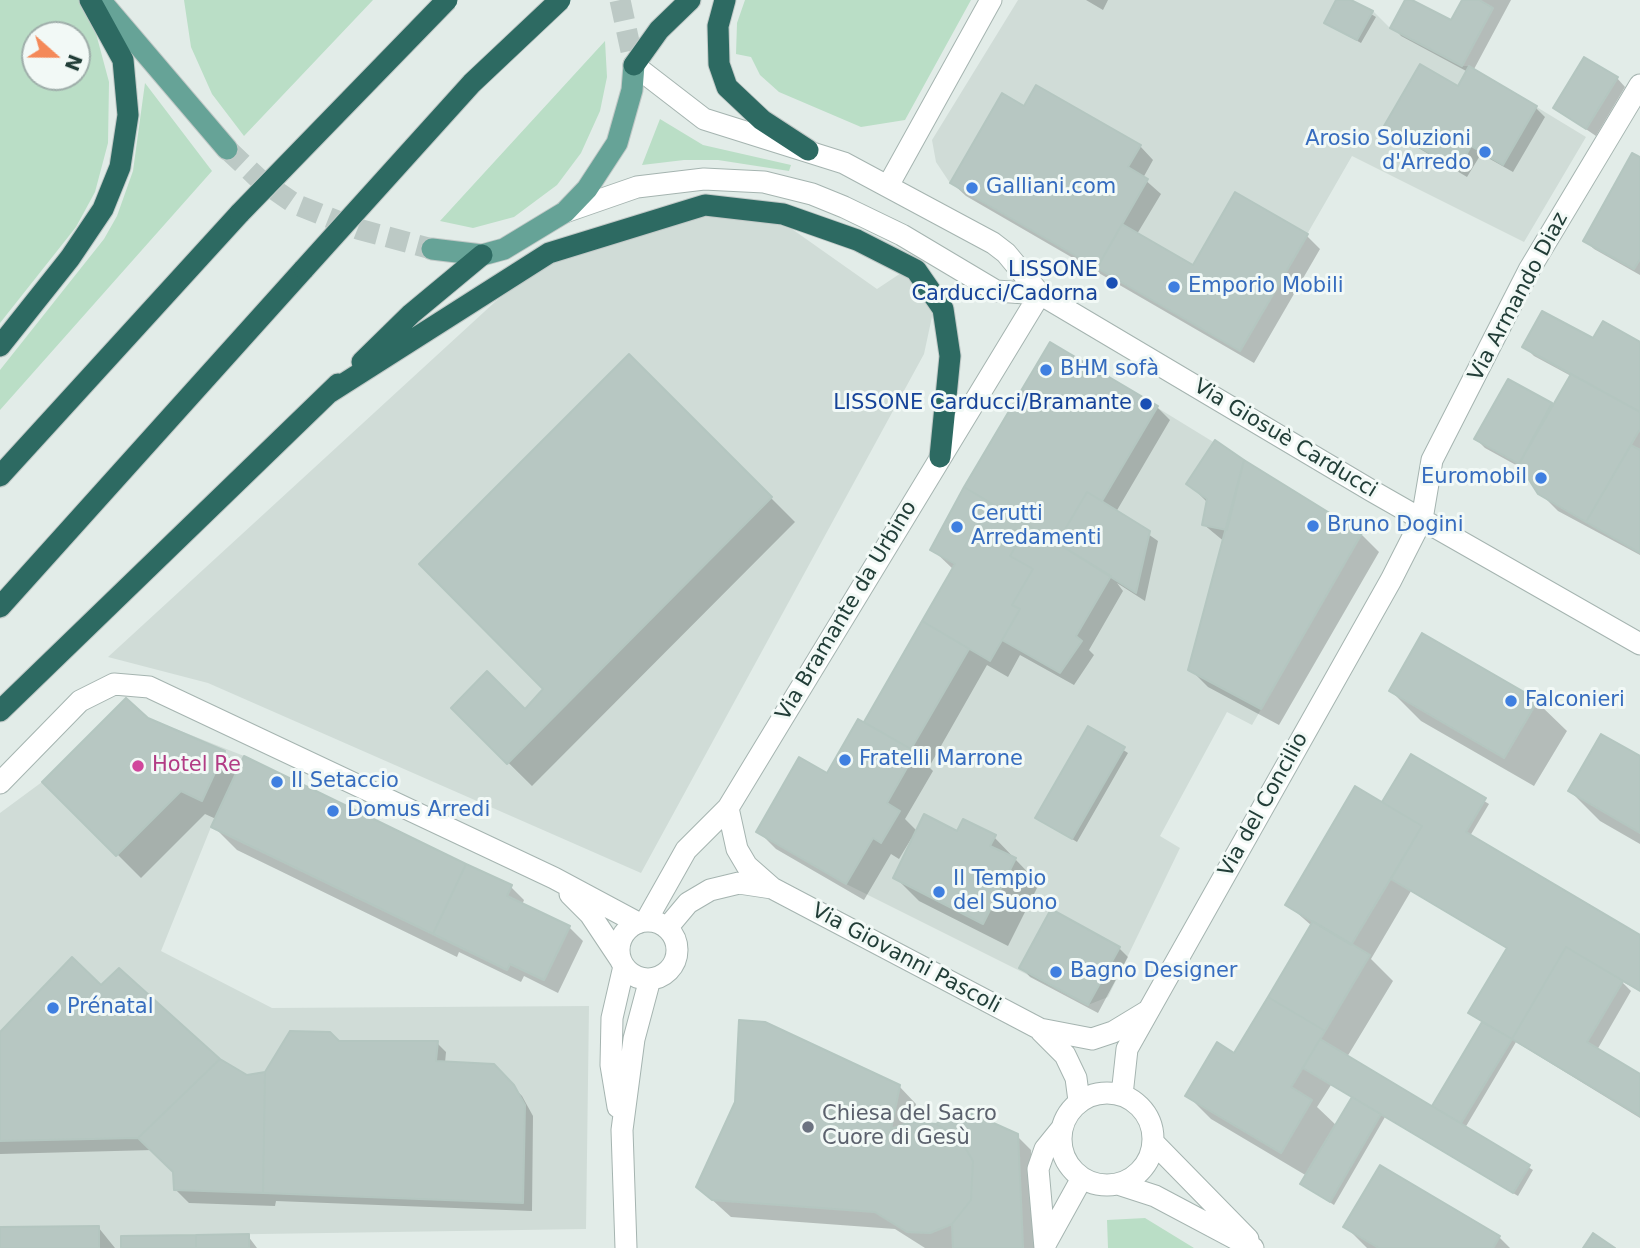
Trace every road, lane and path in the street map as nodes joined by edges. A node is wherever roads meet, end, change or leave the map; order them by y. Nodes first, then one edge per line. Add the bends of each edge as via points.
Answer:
1 (90, 0) edge
2 (100, 0) edge
3 (447, 0) edge
4 (561, 0) edge
5 (690, 0) edge
6 (725, 0) edge
7 (991, 0) edge
8 (634, 65) junction
9 (1640, 85) edge
10 (226, 149) tunnel mouth
11 (808, 150) junction
12 (889, 184) junction
13 (565, 212) junction
14 (432, 249) tunnel mouth
15 (482, 255) junction
16 (1040, 294) junction
17 (0, 346) edge
18 (329, 393) junction
19 (940, 457) junction
20 (0, 476) edge
21 (1422, 519) junction
22 (0, 607) edge
23 (1640, 644) edge
24 (0, 711) edge
25 (0, 783) edge
26 (727, 808) junction
27 (554, 878) junction
28 (772, 888) junction
29 (642, 922) junction
30 (667, 928) junction
31 (622, 963) junction
32 (650, 979) junction
33 (1148, 1011) junction
34 (1040, 1029) junction
35 (1122, 1095) junction
36 (1079, 1101) junction
37 (1062, 1128) junction
38 (622, 1130) junction
39 (1153, 1142) junction
40 (1082, 1178) junction
41 (1118, 1184) junction
42 (1045, 1246) edge
43 (625, 1248) edge
44 (1255, 1248) edge

1 - 17 highway via 123,60 128,116 120,167 103,209 77,248
2 - 10 main road
3 - 20 highway, bridge via 240,214
4 - 22 highway, bridge via 472,83
5 - 8 highway via 659,30
6 - 11 highway via 718,26 719,64 727,87 762,120
7 - 12 street
8 - 11 street, Via Giosuè Carducci via 704,119
8 - 13 main road, Via Giosuè Carducci via 617,143 587,189
9 - 21 street, Via Armando Diaz via 1530,271 1432,460
11 - 12 street, Via Giosuè Carducci
12 - 16 street, Via Giosuè Carducci via 993,243
13 - 15 main road, Via Giosuè Carducci via 505,249
13 - 16 street, Via Giosuè Carducci via 637,187 704,179 764,182 812,194 855,212 996,291
14 - 15 main road, Via Giosuè Carducci
15 - 18 highway via 411,314
16 - 19 street, Via Bramante da Urbino
16 - 21 street, Via Giosuè Carducci
18 - 19 highway via 549,253 705,205 783,214 857,240 916,270 943,309 950,356
18 - 24 highway
19 - 26 street, Via Bramante da Urbino
21 - 23 street, Via Giosuè Carducci
21 - 33 street, Via del Concilio
25 - 27 street via 80,701 114,684 149,687
26 - 28 street, Via Giovanni Pascoli via 737,849 747,866
26 - 29 street, Via Bramante da Urbino via 686,849
27 - 29 street
27 - 31 street via 590,914
28 - 30 street, Via Giovanni Pascoli via 740,883 710,890 688,903
28 - 34 street, Via Giovanni Pascoli
29 - 30 street
29 - 31 street via 620,942
30 - 32 street via 677,945 676,955 666,972
31 - 32 street via 631,974
31 - 38 street via 612,1018 611,1058
32 - 38 street via 634,1039
33 - 34 street, Via Giovanni Pascoli via 1092,1039
33 - 35 street, Via del Concilio via 1127,1049
34 - 36 street, Via Giovanni Pascoli via 1065,1055 1076,1078
35 - 36 street via 1107,1093
35 - 39 street via 1136,1102 1146,1115
36 - 37 street
37 - 40 street via 1060,1144 1065,1159
37 - 42 street via 1045,1149 1038,1169
38 - 43 street
39 - 41 street via 1144,1167
39 - 44 street
40 - 41 street
40 - 42 street
41 - 44 street via 1155,1196

